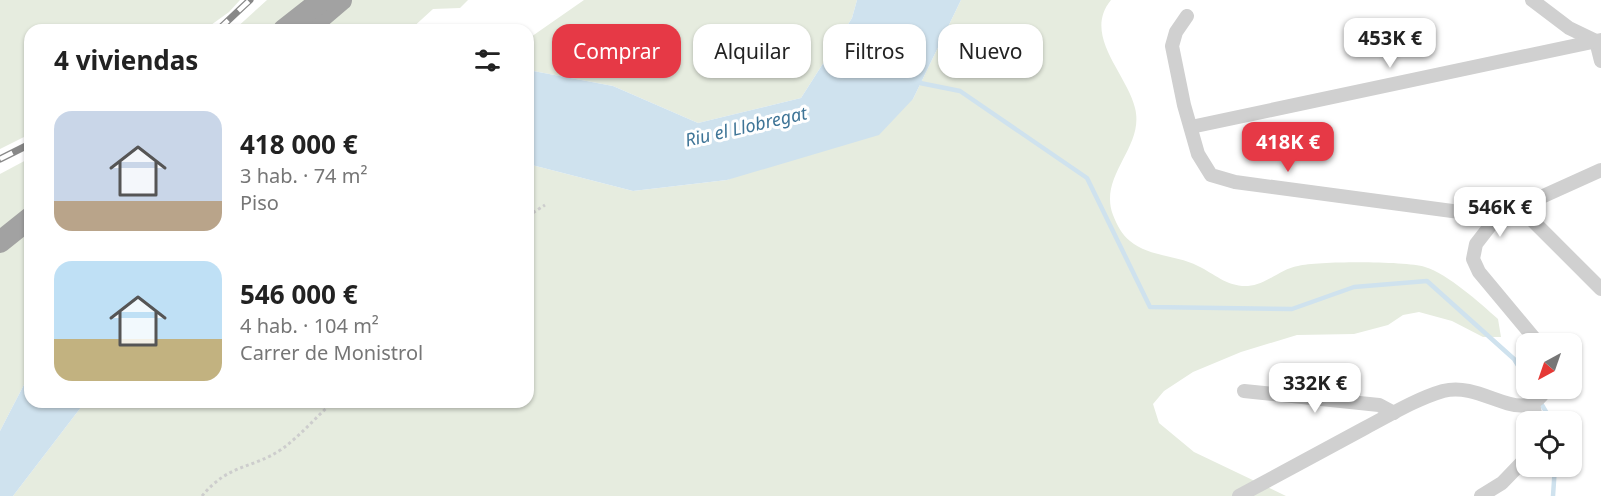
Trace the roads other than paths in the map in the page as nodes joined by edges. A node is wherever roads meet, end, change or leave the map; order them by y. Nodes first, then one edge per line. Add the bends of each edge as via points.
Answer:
1 (322, 0) edge
2 (341, 0) edge
3 (1533, 0) edge
4 (1187, 16) dead end
5 (292, 24) edge
6 (313, 24) edge
7 (1598, 40) edge
8 (1601, 61) edge
9 (1191, 127) junction
10 (1601, 170) edge
11 (1521, 209) junction
12 (1497, 217) junction
13 (24, 223) edge
14 (24, 238) edge
15 (0, 242) edge
16 (0, 256) edge
17 (1601, 289) edge
18 (1530, 333) edge
19 (1244, 391) dead end
20 (1537, 399) edge
21 (1533, 404) junction
22 (1534, 411) edge
23 (1394, 413) junction
24 (1516, 469) edge
25 (1239, 496) edge
26 (1481, 496) edge

1 - 5 highway
2 - 6 highway
3 - 7 street via 1569,28
4 - 9 street via 1172,46
7 - 8 street
7 - 9 street
9 - 12 street via 1204,167 1221,179
10 - 11 street
11 - 12 street
11 - 17 street
12 - 18 street via 1476,243 1473,259 1479,272
13 - 15 highway
14 - 16 highway
19 - 23 street via 1379,405
20 - 21 street
21 - 22 street
21 - 23 street via 1515,406 1478,391 1453,389
23 - 25 street
24 - 26 street

